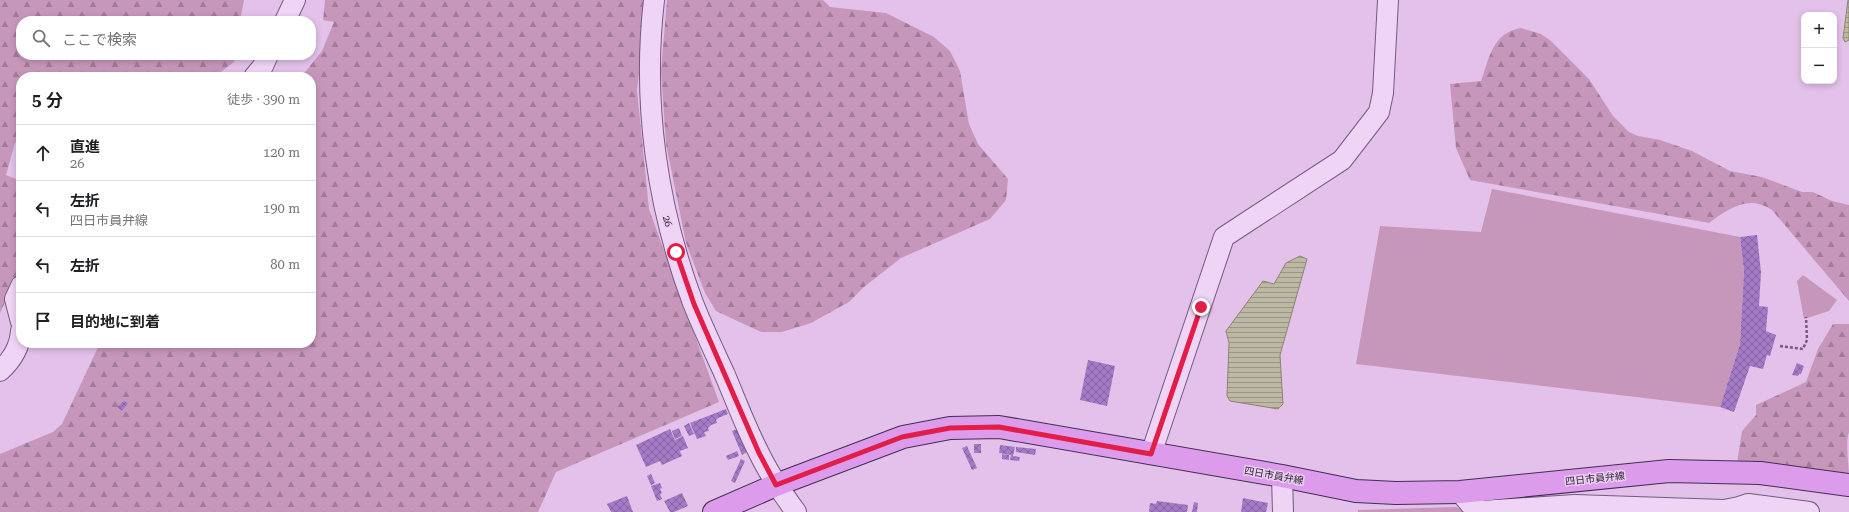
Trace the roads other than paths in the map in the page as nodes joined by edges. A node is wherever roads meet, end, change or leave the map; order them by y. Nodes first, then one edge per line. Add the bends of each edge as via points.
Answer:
1 (295, 0) edge
2 (654, 0) edge
3 (1388, 0) edge
4 (287, 16) edge
5 (266, 60) edge
6 (258, 72) edge
7 (17, 348) edge
8 (0, 371) edge
9 (1151, 454) junction
10 (1282, 476) junction
11 (776, 485) junction
12 (1849, 485) edge
13 (1460, 492) junction
14 (1739, 509) edge
15 (714, 512) edge
16 (796, 512) edge
17 (1283, 512) edge
18 (1809, 512) edge

1 - 4 street
2 - 11 street, 26 via 649,77 654,147 661,193 676,252 694,304 759,453
3 - 9 street via 1383,93 1379,112 1342,160 1224,237
5 - 6 street
7 - 8 street via 14,356
9 - 10 main road, 四日市員弁線
9 - 11 main road, 四日市員弁線 via 999,427 950,428 902,437
10 - 13 main road, 四日市員弁線 via 1356,491
10 - 17 street
11 - 15 main road, 四日市員弁線
11 - 16 street, 26
12 - 13 main road, 四日市員弁線 via 1760,473 1669,471
13 - 14 street via 1470,504 1481,511 1575,505
14 - 18 street via 1748,504

